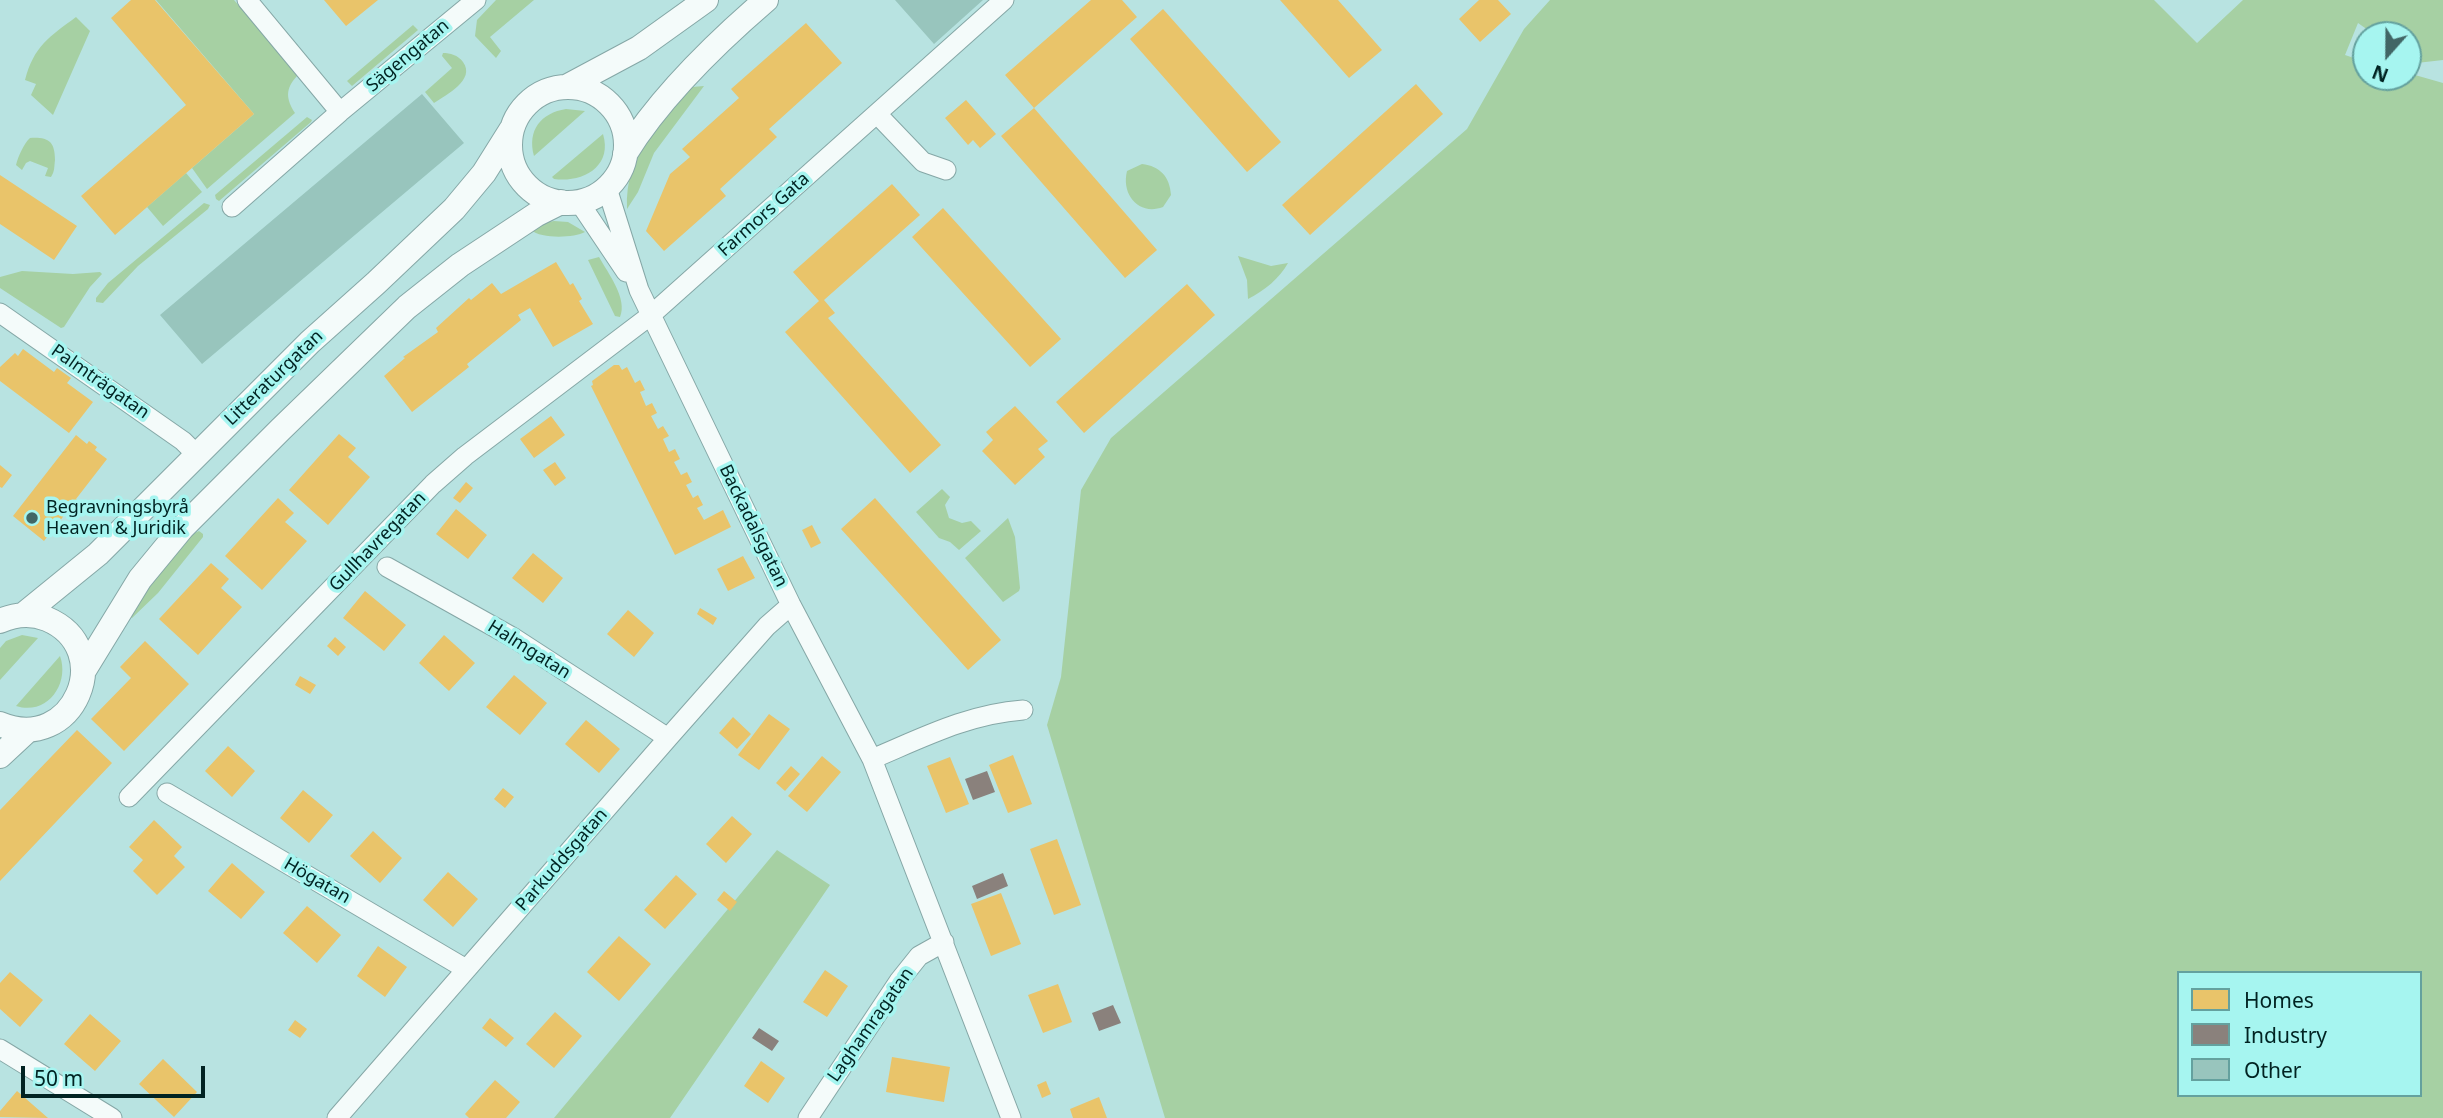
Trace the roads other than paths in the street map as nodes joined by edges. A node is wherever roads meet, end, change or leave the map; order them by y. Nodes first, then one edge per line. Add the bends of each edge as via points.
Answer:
1 (247, 0) edge
2 (476, 0) edge
3 (706, 0) edge
4 (766, 0) edge
5 (1004, 0) edge
6 (568, 86) junction
7 (341, 112) junction
8 (877, 114) junction
9 (511, 130) junction
10 (625, 154) junction
11 (946, 170) dead end
12 (607, 188) junction
13 (570, 202) junction
14 (232, 207) dead end
15 (639, 290) junction
16 (0, 313) edge
17 (651, 316) junction
18 (196, 454) junction
19 (387, 567) dead end
20 (791, 605) junction
21 (10, 614) edge
22 (83, 672) junction
23 (1023, 710) dead end
24 (0, 724) edge
25 (28, 730) junction
26 (668, 738) junction
27 (0, 756) edge
28 (872, 759) junction
29 (167, 793) dead end
30 (129, 797) dead end
31 (944, 942) junction
32 (466, 969) junction
33 (0, 1049) edge
34 (112, 1118) edge
35 (337, 1118) edge
36 (808, 1118) edge
37 (1011, 1118) edge

1 - 7 street
2 - 7 street, Sägengatan
3 - 6 street, Litteraturgatan via 639,48
4 - 10 street via 678,87
5 - 8 street, Farmors Gata
6 - 9 street, Litteraturgatan via 532,98
6 - 10 street via 593,92 612,108 624,130
7 - 14 street, Sägengatan
8 - 11 street via 923,162
8 - 17 street, Farmors Gata
9 - 13 street via 515,171 534,192
9 - 18 street, Litteraturgatan via 454,209
10 - 12 street
12 - 13 street via 594,197
12 - 15 street, Backadalsgatan
13 - 15 street, Backadalsgatan
13 - 22 street via 537,214 407,307 182,528 140,579
15 - 17 street, Backadalsgatan
16 - 18 street, Palmträgatan
17 - 20 street, Backadalsgatan
17 - 30 street, Gullhavregatan via 433,484
18 - 21 street, Litteraturgatan via 99,554
19 - 26 street, Halmgatan via 514,638
20 - 26 street, Parkuddsgatan
20 - 28 street, Backadalsgatan
21 - 22 street, Litteraturgatan via 45,618 64,629 80,653
22 - 25 street via 80,692 64,716
23 - 28 street via 993,712
24 - 25 street
25 - 27 street
26 - 32 street, Parkuddsgatan
28 - 31 street, Backadalsgatan
29 - 32 street, Högatan
31 - 36 street, Laghamragatan via 919,957 899,981
31 - 37 street, Backadalsgatan
32 - 35 street, Parkuddsgatan
33 - 34 street

